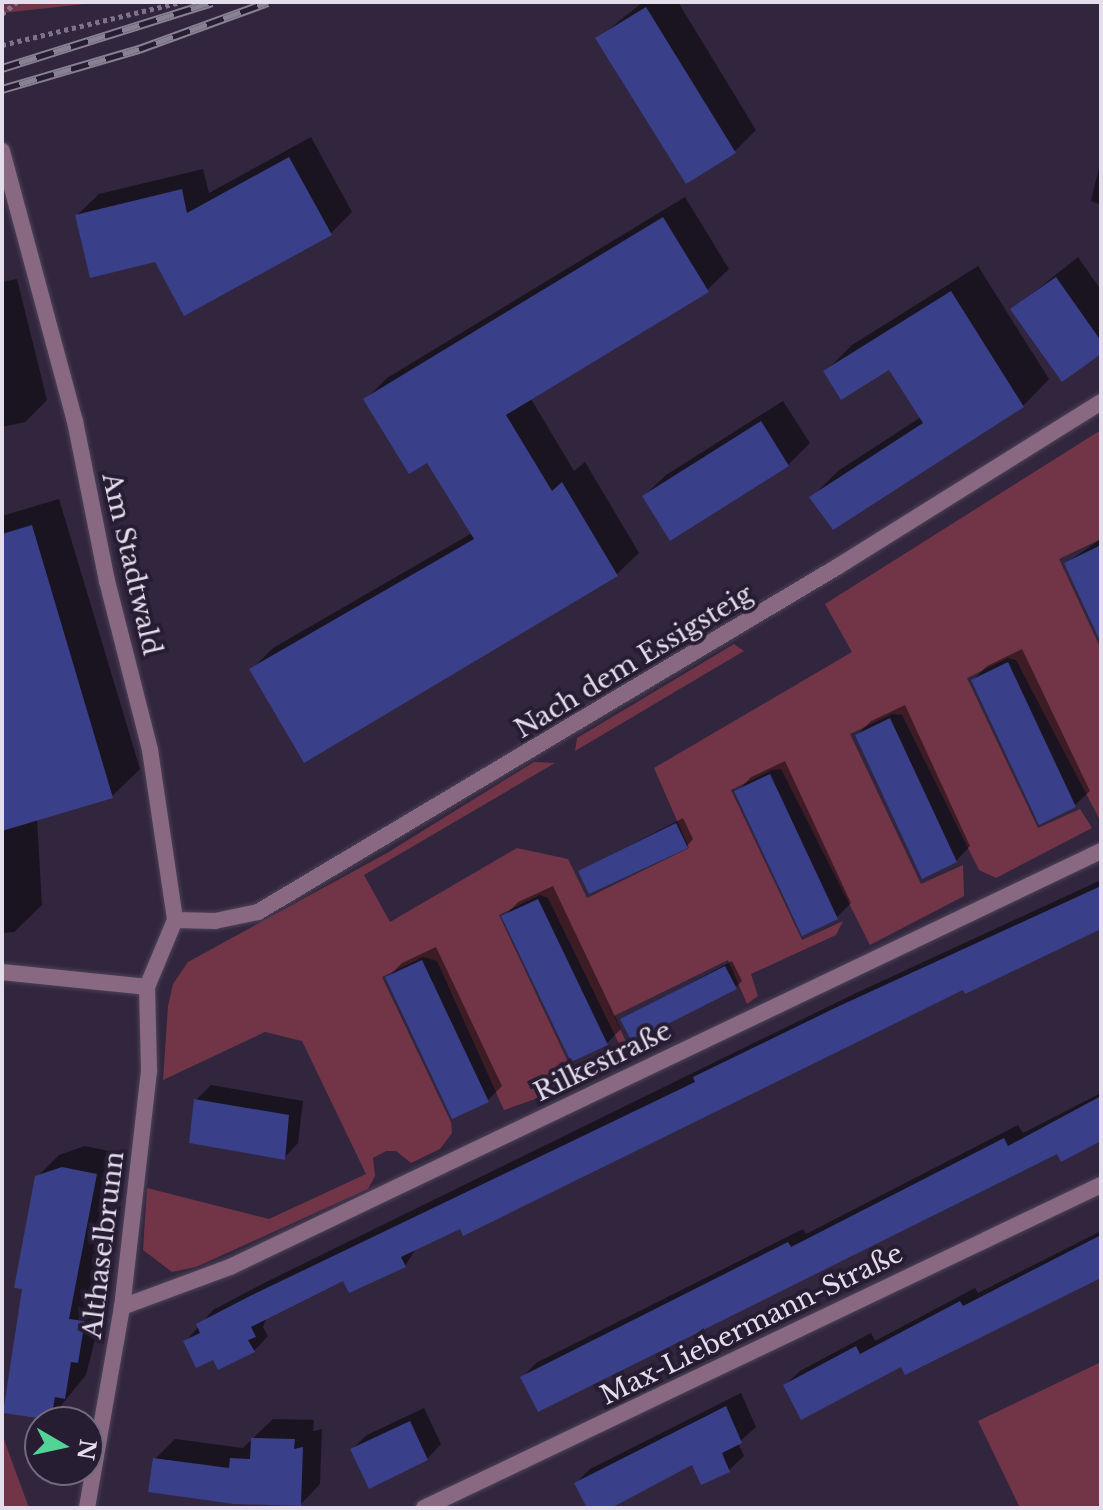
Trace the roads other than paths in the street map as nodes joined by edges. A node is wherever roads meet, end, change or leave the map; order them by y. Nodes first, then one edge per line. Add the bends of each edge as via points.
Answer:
1 (2, 151) edge
2 (1101, 402) edge
3 (1101, 851) edge
4 (175, 920) junction
5 (2, 972) edge
6 (147, 987) junction
7 (1101, 1185) edge
8 (122, 1307) junction
9 (87, 1508) edge
10 (424, 1508) edge

1 - 4 street, Am Stadtwald via 75,421 107,581 150,750
2 - 4 street, Nach dem Essigsteig via 286,897 258,912
3 - 8 street, Rilkestraße via 230,1267
4 - 6 street
5 - 6 street
6 - 8 street, Althaselbrunn via 149,1071
7 - 10 street, Max-Liebermann-Straße
8 - 9 street, Althaselbrunn

